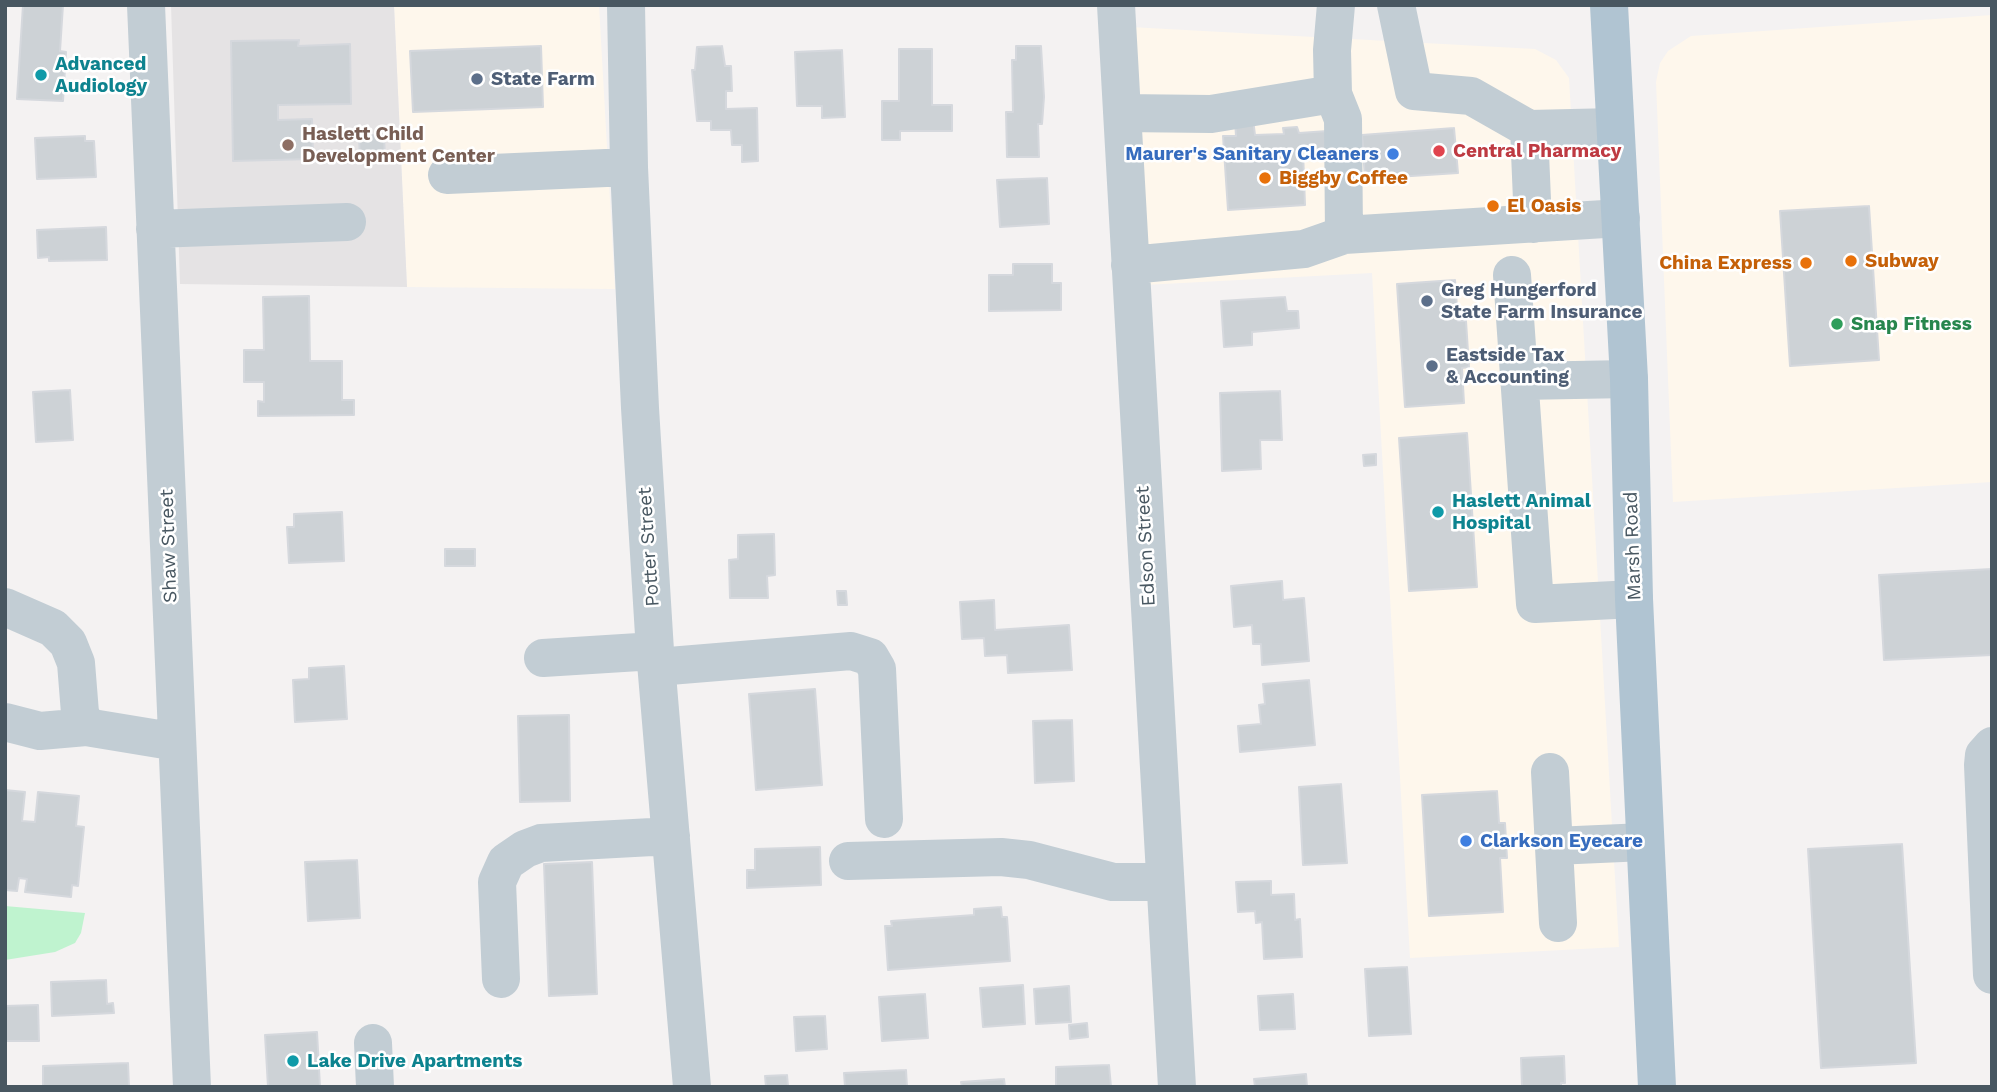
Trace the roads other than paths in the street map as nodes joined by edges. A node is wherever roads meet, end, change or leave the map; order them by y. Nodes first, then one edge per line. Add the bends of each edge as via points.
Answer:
1 (146, 5) edge
2 (626, 5) edge
3 (1116, 5) edge
4 (1336, 5) edge
5 (1396, 5) edge
6 (1609, 5) edge
7 (1333, 94) junction
8 (1122, 113) junction
9 (1615, 127) junction
10 (1529, 129) junction
11 (629, 167) junction
12 (447, 175) dead end
13 (1620, 218) junction
14 (348, 222) dead end
15 (1533, 224) junction
16 (155, 229) junction
17 (1344, 235) junction
18 (1130, 265) junction
19 (1512, 275) dead end
20 (1629, 379) junction
21 (1520, 380) junction
22 (1634, 599) junction
23 (5, 607) edge
24 (543, 658) dead end
25 (656, 659) junction
26 (5, 723) edge
27 (86, 727) junction
28 (177, 742) junction
29 (1992, 746) edge
30 (1550, 772) dead end
31 (884, 818) dead end
32 (671, 836) junction
33 (1645, 842) junction
34 (1554, 846) junction
35 (848, 861) dead end
36 (1165, 881) junction
37 (1558, 923) dead end
38 (1992, 975) edge
39 (501, 979) dead end
40 (373, 1043) dead end
41 (192, 1087) edge
42 (375, 1087) edge
43 (692, 1087) edge
44 (1177, 1087) edge
45 (1657, 1087) edge

1 - 16 street, Shaw Street
2 - 11 street, Potter Street
3 - 8 street, Edson Street
4 - 7 street
5 - 10 street via 1414,91 1471,96
6 - 9 main road, Marsh Road
7 - 8 street via 1211,114
7 - 17 street via 1343,119
8 - 18 street, Edson Street
9 - 10 street
9 - 13 main road, Marsh Road
10 - 15 street
11 - 12 street
11 - 25 street, Potter Street
13 - 15 street
13 - 20 main road, Marsh Road
14 - 16 street
15 - 17 street
16 - 28 street, Shaw Street
17 - 18 street via 1304,249
18 - 36 street, Edson Street
19 - 21 street
20 - 21 street
20 - 22 main road, Marsh Road
21 - 22 street via 1535,604
22 - 33 main road, Marsh Road
23 - 27 street via 53,628 68,643 76,663 80,713
24 - 25 street
25 - 31 street via 858,651 870,657 877,669
25 - 32 street, Potter Street
26 - 27 street via 40,731
27 - 28 street
28 - 41 street, Shaw Street
29 - 38 street via 1983,765
30 - 34 street
32 - 39 street via 541,844 506,863 496,882
32 - 43 street, Potter Street
33 - 34 street
33 - 45 main road, Marsh Road
34 - 37 street
35 - 36 street via 1001,856 1113,882
36 - 44 street, Edson Street
40 - 42 street

